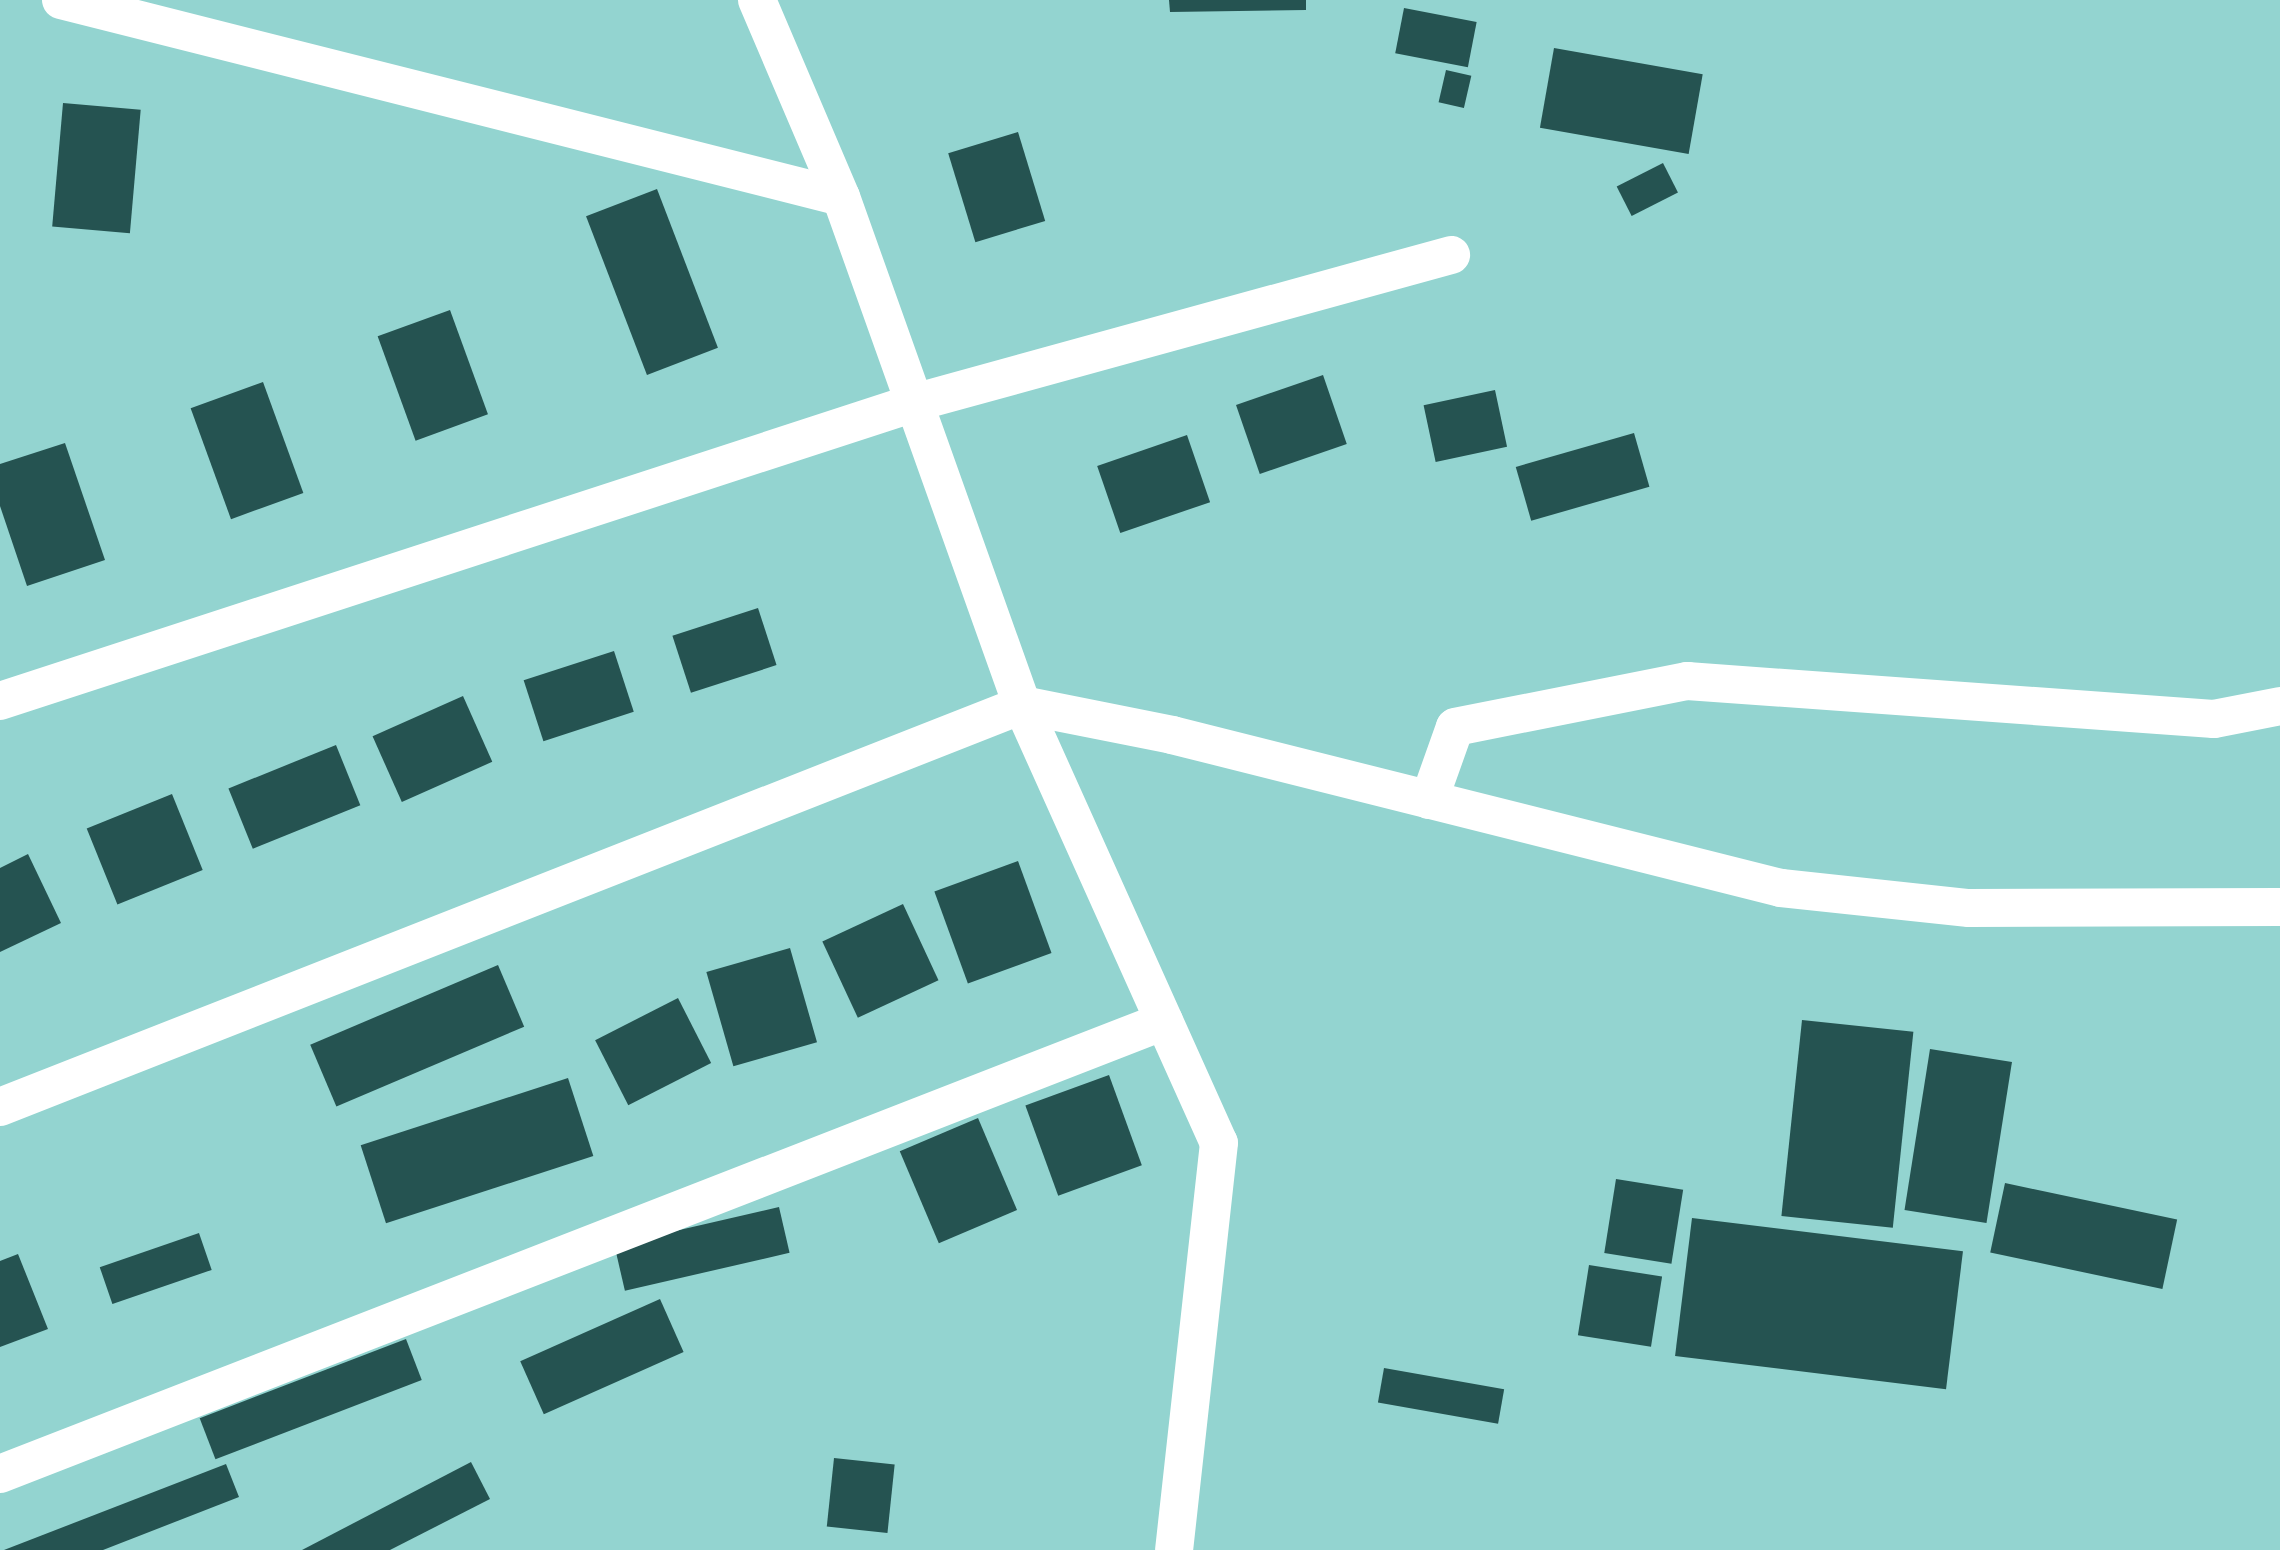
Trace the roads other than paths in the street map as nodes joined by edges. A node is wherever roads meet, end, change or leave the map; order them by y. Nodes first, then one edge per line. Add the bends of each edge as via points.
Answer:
1 (61, 0) edge
2 (757, 0) edge
3 (841, 197) junction
4 (1451, 255) dead end
5 (917, 402) junction
6 (0, 701) edge
7 (1022, 705) junction
8 (2280, 706) edge
9 (1429, 800) junction
10 (2280, 907) edge
11 (1164, 1021) junction
12 (0, 1107) edge
13 (0, 1474) edge
14 (1174, 1550) edge

1 - 3 street
2 - 3 street
3 - 5 street
4 - 5 street
5 - 6 street
5 - 7 street
7 - 9 street via 1172,735
7 - 11 street
7 - 12 street
8 - 9 street via 2214,719 1687,681 1455,727
9 - 10 street via 1781,888 1969,908
11 - 13 street
11 - 14 street via 1219,1143

